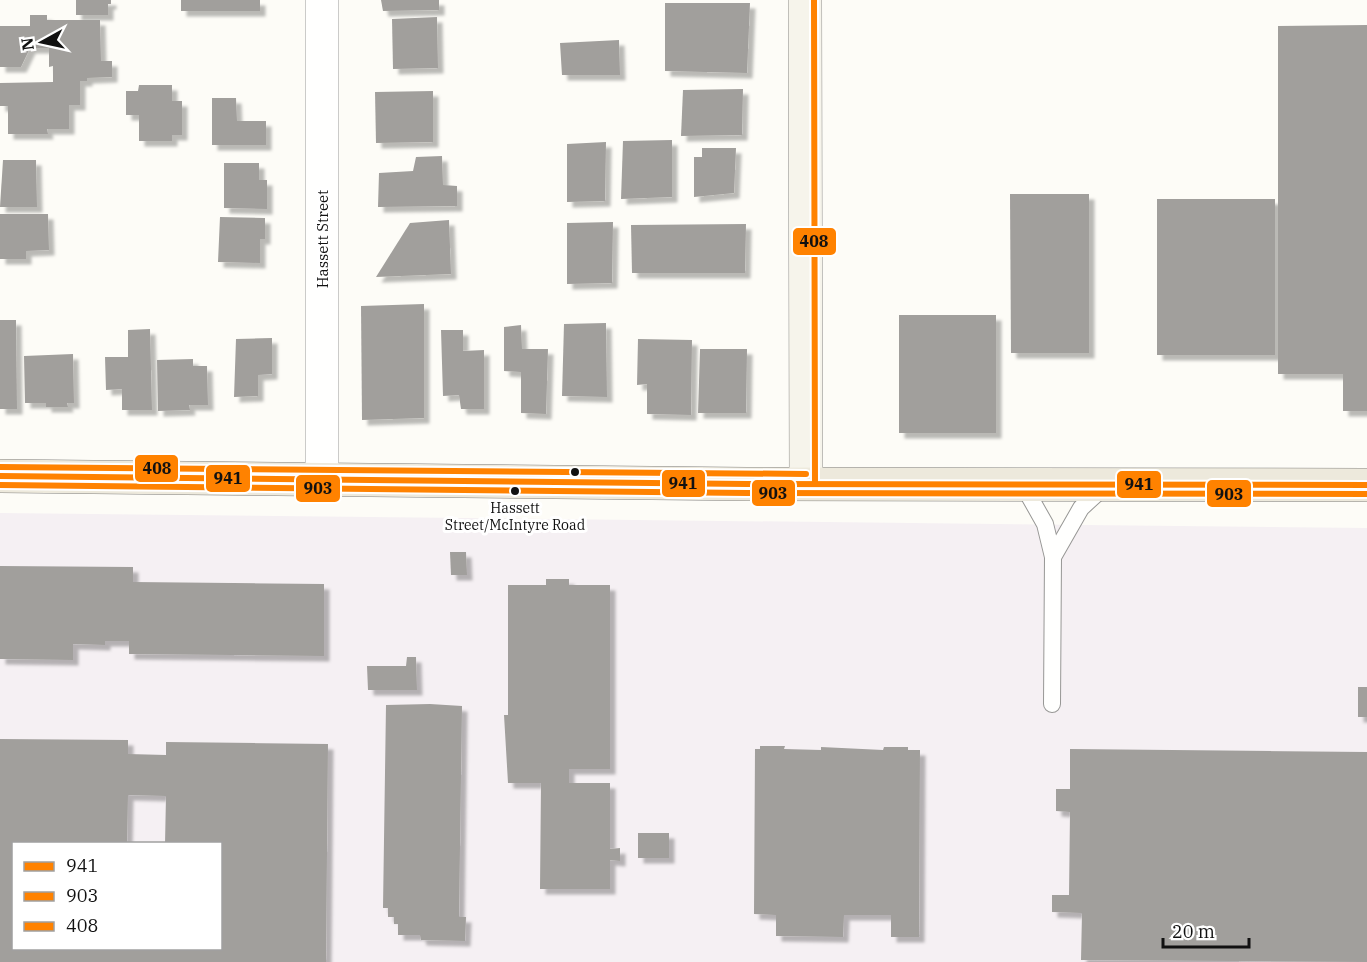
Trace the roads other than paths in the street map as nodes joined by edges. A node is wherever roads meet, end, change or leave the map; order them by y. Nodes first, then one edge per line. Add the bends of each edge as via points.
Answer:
1 (322, 0) edge
2 (805, 0) edge
3 (0, 476) edge
4 (322, 478) junction
5 (806, 483) junction
6 (1023, 485) junction
7 (1106, 485) junction
8 (1367, 485) edge
9 (1053, 557) junction
10 (1052, 704) dead end

1 - 4 street, Hassett Street
2 - 5 street
3 - 4 main road
4 - 5 main road
5 - 6 main road
6 - 7 main road
6 - 9 lane via 1045,524
7 - 8 main road
7 - 9 lane via 1081,508
9 - 10 lane

